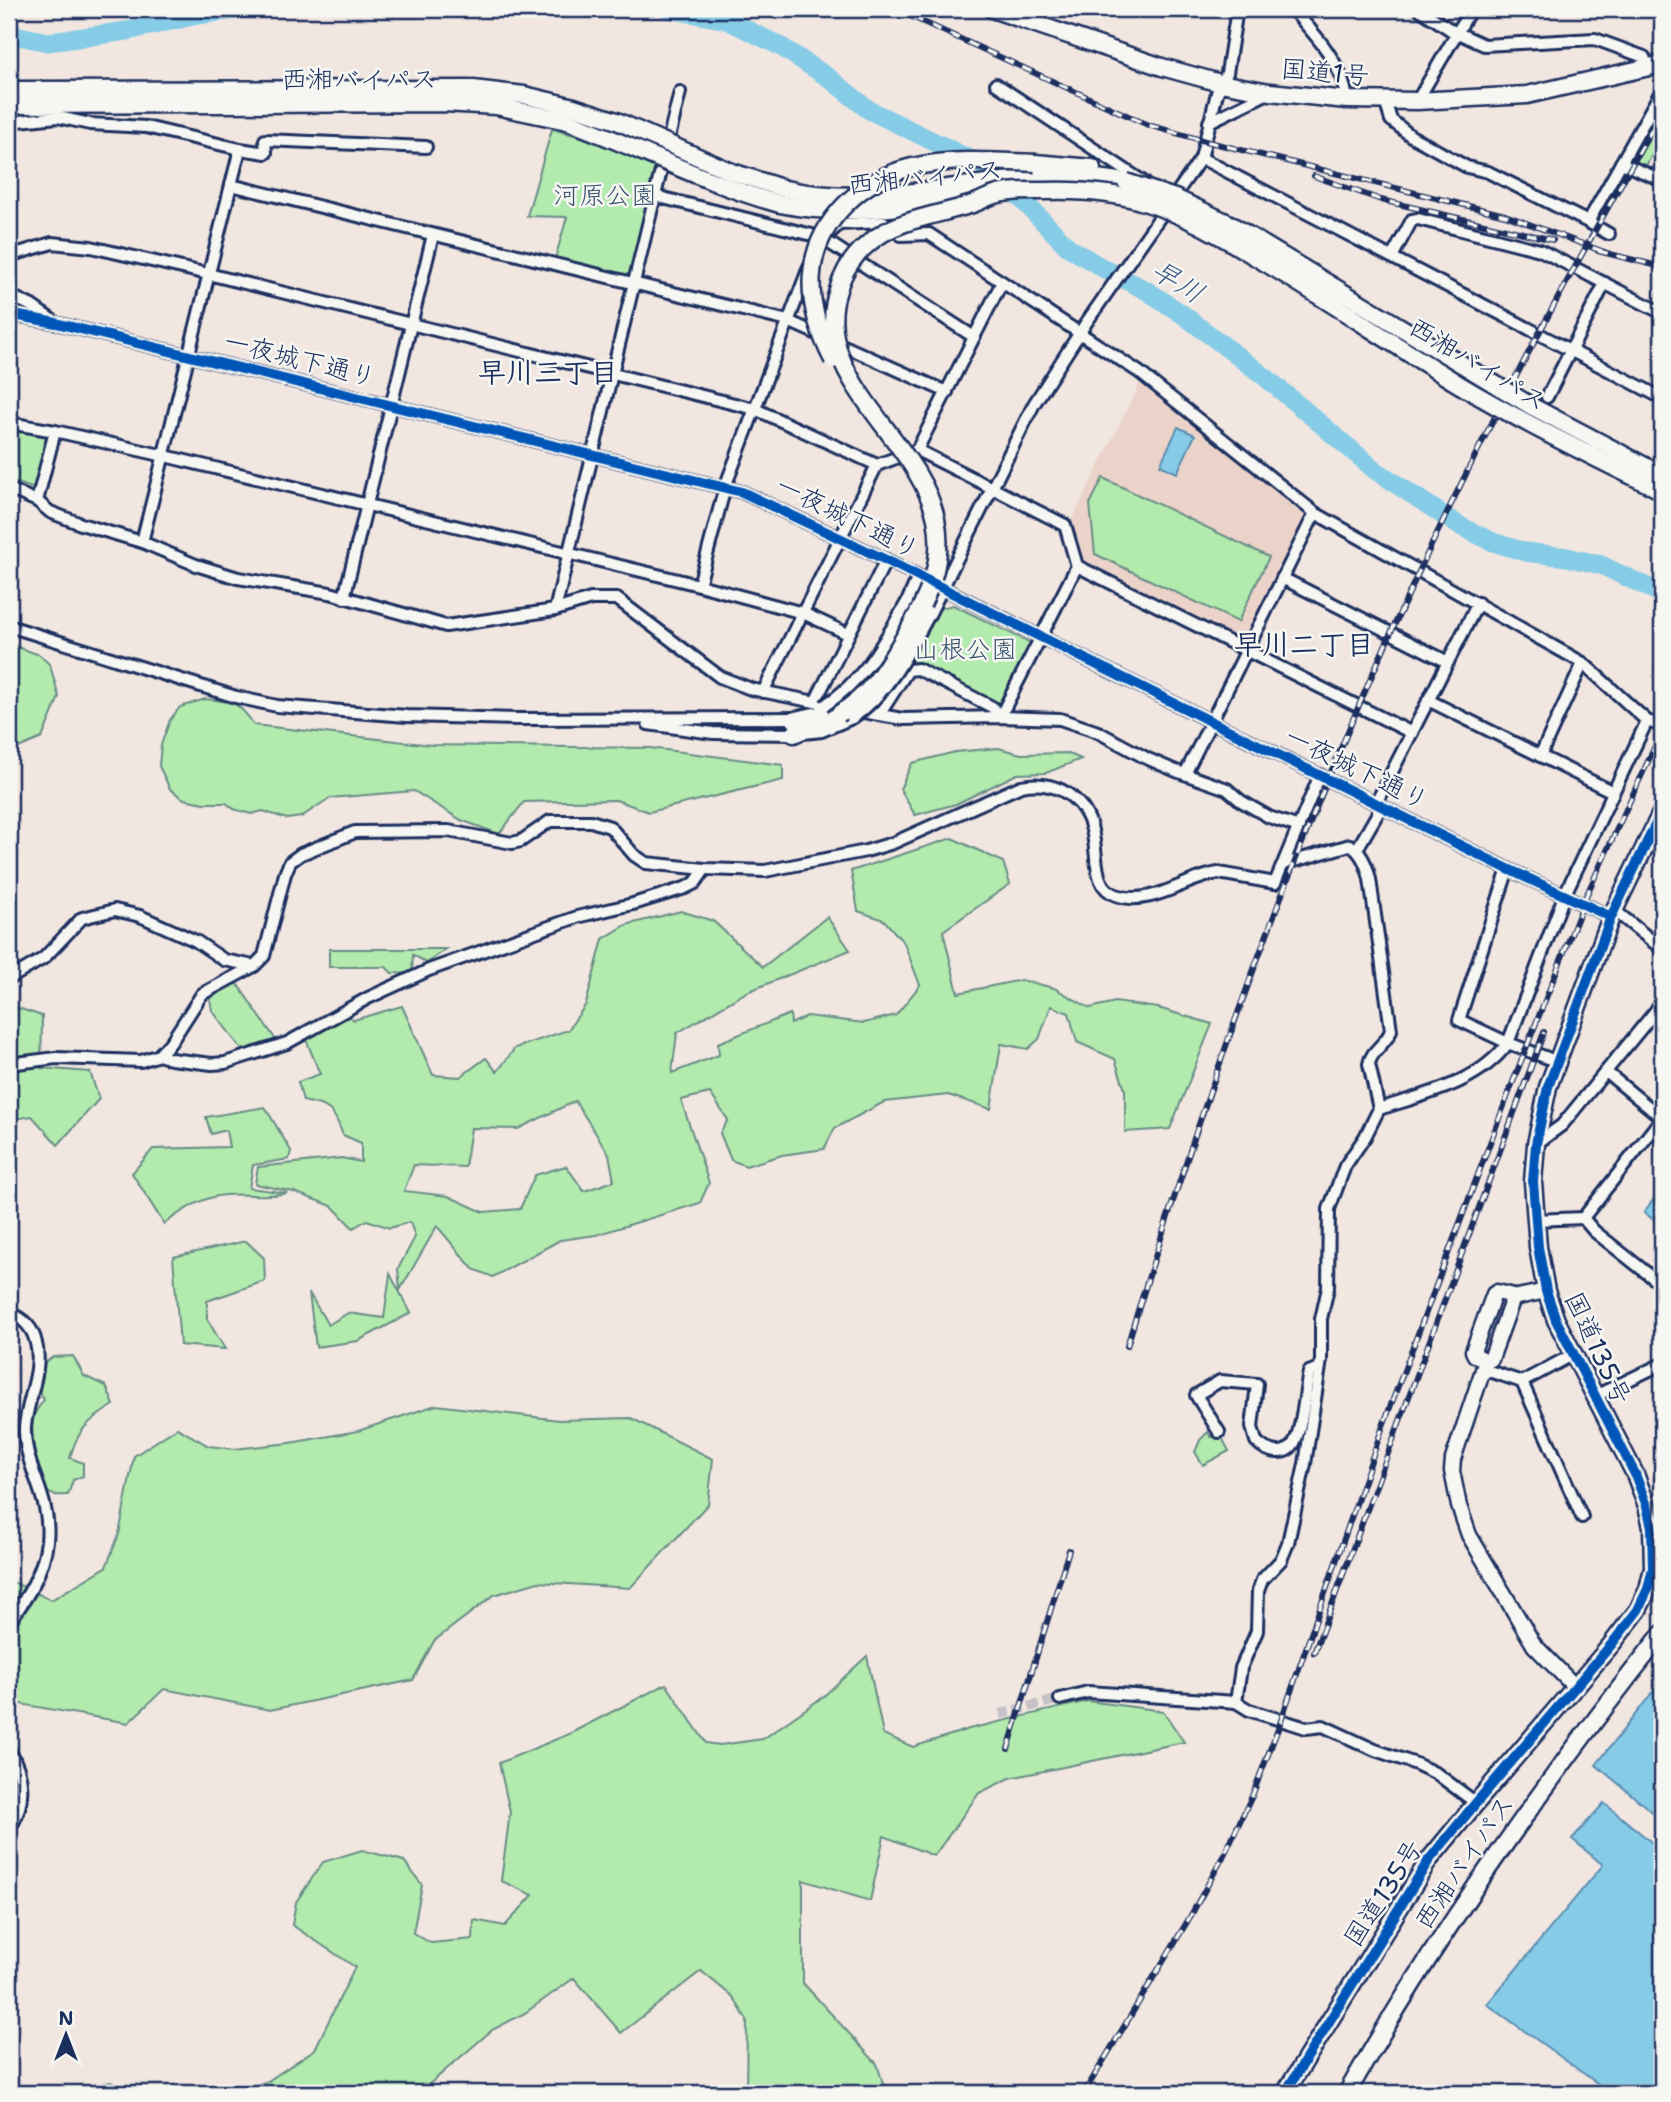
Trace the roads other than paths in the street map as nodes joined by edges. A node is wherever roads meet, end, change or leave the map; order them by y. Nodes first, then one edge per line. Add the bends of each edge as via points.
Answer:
1 (992, 9) edge
2 (1237, 9) edge
3 (1292, 9) edge
4 (1419, 9) edge
5 (1471, 9) edge
6 (1458, 34) junction
7 (1655, 65) edge
8 (996, 83) dead end
9 (1220, 83) junction
10 (9, 90) edge
11 (680, 92) dead end
12 (1270, 92) junction
13 (1661, 96) edge
14 (1347, 100) junction
15 (1385, 102) junction
16 (1417, 102) junction
17 (9, 106) edge
18 (571, 114) junction
19 (9, 122) edge
20 (1209, 122) junction
21 (426, 147) dead end
22 (240, 149) junction
23 (1201, 158) junction
24 (1621, 163) junction
25 (1662, 180) edge
26 (1126, 182) junction
27 (231, 185) junction
28 (997, 194) junction
29 (655, 196) junction
30 (1171, 200) junction
31 (1588, 222) junction
32 (433, 234) junction
33 (1609, 234) dead end
34 (822, 238) junction
35 (9, 256) edge
36 (1392, 257) junction
37 (208, 275) junction
38 (1002, 282) junction
39 (633, 283) junction
40 (1605, 283) junction
41 (9, 295) edge
42 (1662, 313) edge
43 (11, 314) edge
44 (788, 321) junction
45 (56, 323) junction
46 (411, 326) junction
47 (1083, 328) junction
48 (974, 337) junction
49 (1572, 351) junction
50 (188, 356) junction
51 (612, 373) junction
52 (947, 392) junction
53 (1547, 397) dead end
54 (1662, 397) edge
55 (391, 405) junction
56 (755, 408) junction
57 (9, 423) edge
58 (55, 430) junction
59 (918, 450) junction
60 (593, 454) junction
61 (165, 456) junction
62 (877, 465) junction
63 (1662, 475) edge
64 (725, 487) junction
65 (9, 489) edge
66 (991, 489) junction
67 (1662, 491) edge
68 (37, 501) junction
69 (367, 505) junction
70 (1315, 513) junction
71 (841, 539) junction
72 (142, 542) junction
73 (568, 553) junction
74 (886, 560) junction
75 (1077, 566) junction
76 (918, 577) junction
77 (1282, 579) junction
78 (699, 585) junction
79 (941, 588) junction
80 (344, 597) junction
81 (1478, 603) junction
82 (555, 610) junction
83 (803, 613) junction
84 (9, 626) edge
85 (848, 634) junction
86 (1041, 638) junction
87 (1247, 650) junction
88 (1448, 662) junction
89 (1583, 663) junction
90 (764, 692) junction
91 (1428, 700) junction
92 (832, 710) junction
93 (879, 715) junction
94 (1000, 717) junction
95 (1211, 721) junction
96 (1647, 721) junction
97 (1662, 726) edge
98 (795, 727) joint
99 (1412, 733) junction
100 (1540, 756) junction
101 (1185, 774) junction
102 (1320, 775) junction
103 (1613, 792) junction
104 (1379, 805) junction
105 (1661, 815) edge
106 (1299, 827) junction
107 (1357, 849) junction
108 (1284, 864) junction
109 (705, 869) junction
110 (1508, 869) junction
111 (1564, 896) junction
112 (1612, 913) junction
113 (1662, 949) edge
114 (254, 966) junction
115 (9, 979) edge
116 (1662, 1003) edge
117 (1508, 1043) junction
118 (159, 1055) junction
119 (1558, 1062) junction
120 (9, 1064) edge
121 (1606, 1072) junction
122 (1379, 1109) junction
123 (1662, 1118) edge
124 (1536, 1144) junction
125 (1583, 1219) junction
126 (1534, 1220) junction
127 (1662, 1285) edge
128 (1546, 1291) junction
129 (9, 1313) edge
130 (1572, 1355) junction
131 (1662, 1364) edge
132 (1484, 1365) junction
133 (1319, 1368) junction
134 (1522, 1382) junction
135 (1593, 1397) junction
136 (1219, 1432) dead end
137 (1582, 1517) dead end
138 (1658, 1567) edge
139 (9, 1622) edge
140 (1662, 1634) edge
141 (1662, 1645) edge
142 (1576, 1688) junction
143 (1060, 1699) tunnel mouth
144 (1236, 1702) junction
145 (9, 1750) edge
146 (1476, 1803) junction
147 (9, 1829) edge
148 (1285, 2093) edge
149 (1347, 2093) edge
150 (1354, 2093) edge

1 - 9 highway, 国道1号
2 - 9 street via 1227,74
3 - 14 street via 1325,48 1345,85
4 - 6 street
5 - 6 street
6 - 7 street via 1484,45 1595,39
6 - 16 street
7 - 16 highway, 国道1号 via 1527,95
8 - 30 street
9 - 12 highway, 国道1号
9 - 20 street
10 - 18 highway, 西湘バイパス via 473,89 524,95
11 - 29 street
12 - 14 highway, 国道1号
12 - 20 street
13 - 24 street
14 - 15 highway, 国道1号
15 - 16 highway, 国道1号
15 - 31 street via 1391,120 1411,136
17 - 18 highway, 西湘バイパス via 444,103
18 - 26 highway, 西湘バイパス, bridge via 627,125 732,173 799,192 862,197 1047,176
18 - 28 highway, 西湘バイパス, bridge via 727,188 795,207 884,210
19 - 22 street via 58,117 146,127
20 - 23 street
21 - 22 street via 265,140 266,153
22 - 27 street
23 - 30 street
23 - 36 street
24 - 25 street
24 - 31 street
26 - 63 highway, 西湘バイパス, bridge via 1228,223 1531,406
26 - 92 highway, bridge via 1115,174 1071,165 1001,161 925,165 885,176 862,190 841,208 823,235 812,273 820,331 841,377 918,487 931,537 928,575 918,601 872,678
27 - 32 street
27 - 37 street
28 - 67 highway, 西湘バイパス, bridge via 1099,193 1175,213 1281,272 1512,415
28 - 92 highway, bridge via 883,233 857,254 838,290 833,323 839,355 921,479 933,506 939,541 936,572 925,602 872,688
29 - 34 street
29 - 39 street
30 - 47 street
31 - 33 street
32 - 39 street
32 - 46 street
34 - 38 street via 839,224 884,222 901,236 929,234
34 - 44 street
34 - 48 street
35 - 37 street via 52,243 91,247
36 - 40 street via 1412,220 1418,219 1540,250
36 - 49 street
37 - 46 street
37 - 50 street
38 - 47 street
38 - 48 street
39 - 44 street
39 - 51 street
40 - 42 street
40 - 49 street
41 - 45 street
43 - 45 street, 一夜城下通り
44 - 52 street
44 - 56 street
45 - 50 street, 一夜城下通り
46 - 51 street
46 - 55 street
47 - 66 street via 1034,404
47 - 70 street
48 - 52 street
49 - 53 street
49 - 54 street
50 - 55 street, 一夜城下通り
50 - 61 street
51 - 56 street
51 - 60 street
52 - 59 street
55 - 60 street, 一夜城下通り
55 - 69 street
56 - 62 street
56 - 64 street
57 - 58 street
58 - 61 street
58 - 68 street
59 - 62 street
59 - 66 street
60 - 64 street, 一夜城下通り
60 - 73 street
61 - 69 street
61 - 72 street
62 - 71 street
64 - 71 street, 一夜城下通り
64 - 78 street
65 - 68 street
66 - 75 street via 1065,525
66 - 79 street
68 - 72 street via 50,512
69 - 73 street
69 - 80 street
70 - 77 street
70 - 81 street
71 - 74 street, 一夜城下通り
71 - 83 street
72 - 80 street via 238,579
73 - 78 street
73 - 82 street
74 - 76 street, 一夜城下通り
74 - 85 street
75 - 86 street
75 - 87 street
76 - 79 street, 一夜城下通り
76 - 92 street, bridge via 861,676
77 - 87 street
77 - 88 street
78 - 83 street
79 - 86 street, 一夜城下通り
79 - 92 street, bridge via 878,695 865,709
80 - 82 street via 446,626
81 - 88 street
81 - 89 street
82 - 90 street via 591,599 617,599 720,677
83 - 85 street
83 - 90 street
84 - 98 street via 236,698 277,706 503,719 628,720 713,733
85 - 92 street
86 - 94 street
86 - 95 street, 一夜城下通り
87 - 95 street
87 - 99 street
88 - 91 street
89 - 96 street
89 - 100 street
90 - 92 street
91 - 99 street
91 - 100 street
92 - 93 street
92 - 98 highway
93 - 94 street via 903,719
93 - 94 street via 908,670 918,669 992,707
94 - 101 street via 1060,719
95 - 101 street
95 - 102 street, 一夜城下通り
96 - 97 street
96 - 103 street
99 - 104 street
100 - 103 street
101 - 106 street via 1227,789 1269,817
102 - 104 street, 一夜城下通り
102 - 106 street
103 - 111 street
104 - 107 street
104 - 110 street, 一夜城下通り
105 - 112 highway, 国道135号
106 - 108 street
107 - 108 street via 1350,845
107 - 122 street via 1368,868 1391,1030 1370,1058
108 - 109 street via 1275,883 1219,873 1147,896 1115,895 1101,885 1094,837 1084,809 1058,789 1031,784 879,847 765,871
109 - 114 street via 646,863 610,827 591,821 550,821 512,843 448,831 355,832 307,850 290,862 268,948
109 - 118 street via 685,888 577,917 429,970 287,1043 225,1063
110 - 111 street, 一夜城下通り
110 - 117 street via 1459,1020
111 - 112 street, 一夜城下通り
111 - 117 street
112 - 113 street, 一夜城下通り
112 - 119 highway, 国道135号
114 - 115 street via 223,960 196,941 115,910 82,918 44,958
114 - 118 street via 202,994
116 - 121 street
117 - 119 street
117 - 122 street via 1473,1076
118 - 120 street via 141,1061 56,1058
119 - 124 highway, 国道135号
121 - 123 street
121 - 124 street via 1562,1125
122 - 133 street via 1345,1166 1329,1209 1329,1275
123 - 125 street
124 - 126 highway, 国道135号
125 - 126 street
125 - 127 street
126 - 128 highway, 国道135号
128 - 130 highway, 国道135号
128 - 132 main road via 1513,1298 1492,1359
129 - 139 street via 24,1321 37,1344 36,1376 25,1427 48,1522 44,1559
130 - 134 street
130 - 135 highway, 国道135号
131 - 135 street
132 - 134 street
132 - 142 main road via 1453,1459 1459,1506 1469,1535 1534,1645
133 - 136 street via 1309,1373 1296,1440 1285,1451 1270,1452 1256,1441 1252,1427 1257,1384 1220,1381 1196,1395
133 - 144 street via 1288,1543 1282,1560 1262,1580 1258,1591 1257,1631 1241,1668
134 - 137 street
135 - 138 highway, 国道135号 via 1635,1474 1647,1506
138 - 142 highway, 国道135号 via 1638,1610
140 - 149 highway, 西湘バイパス via 1496,1855
141 - 150 highway, 西湘バイパス via 1501,1858
142 - 146 highway, 国道135号
143 - 144 street via 1088,1692
144 - 146 street via 1306,1728 1323,1726 1416,1764
145 - 147 street via 22,1791
146 - 148 highway, 国道135号 via 1429,1860

